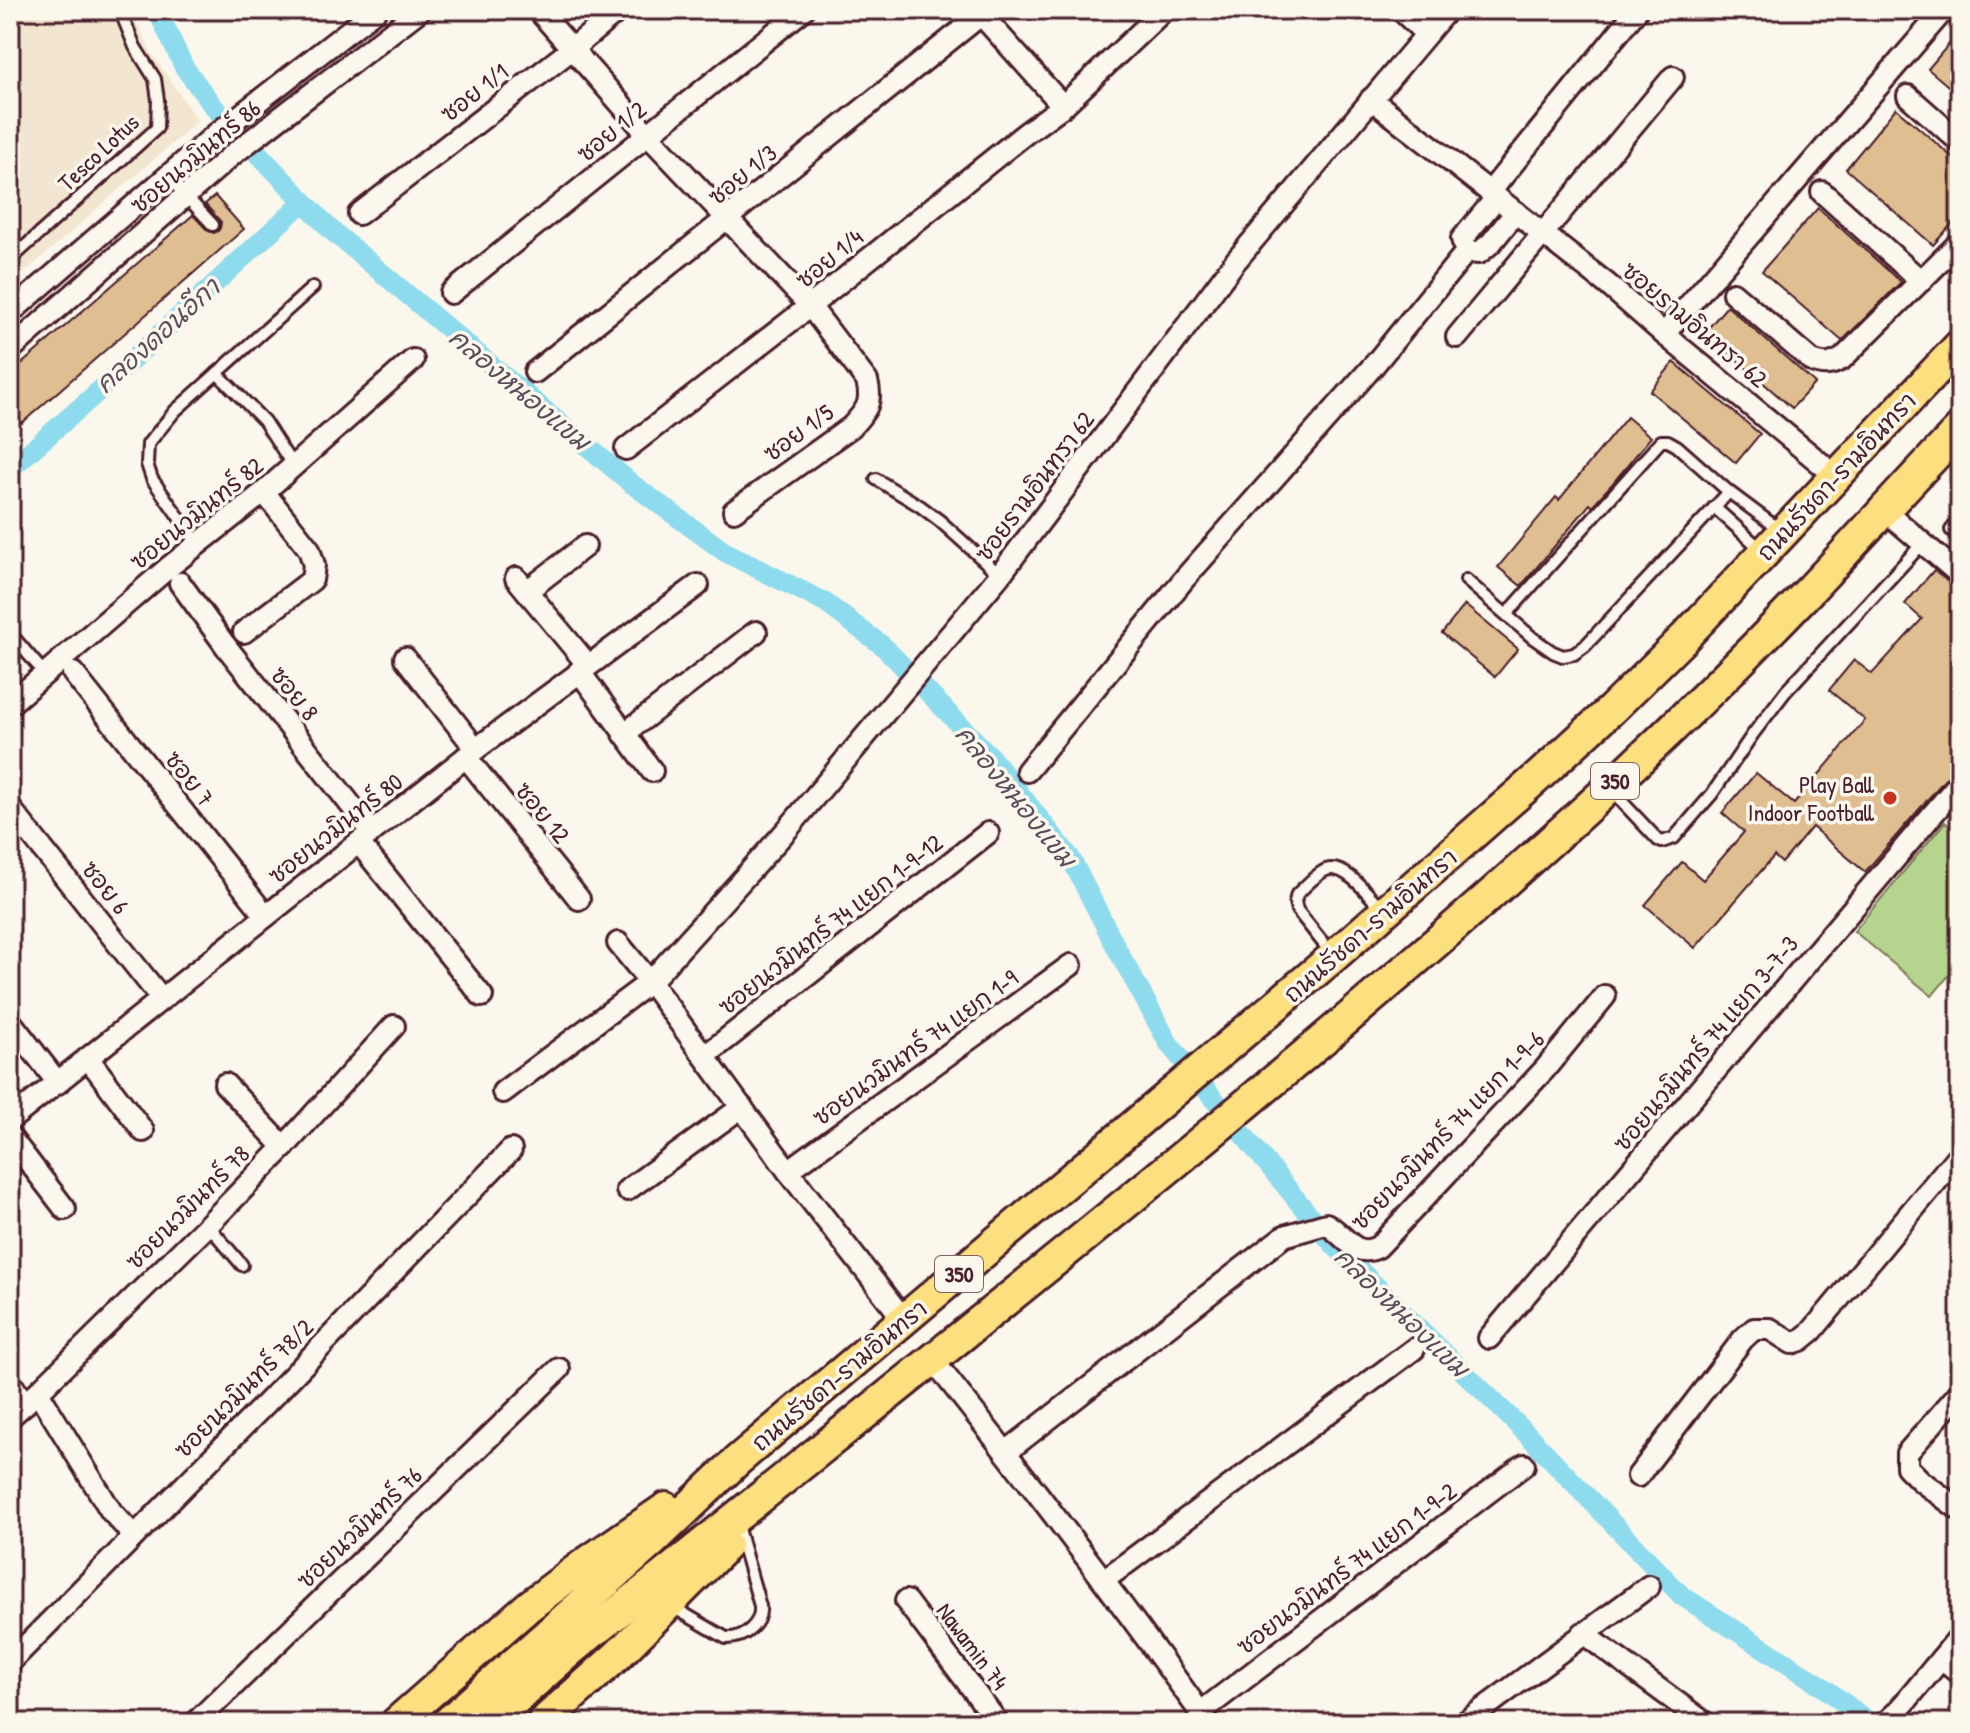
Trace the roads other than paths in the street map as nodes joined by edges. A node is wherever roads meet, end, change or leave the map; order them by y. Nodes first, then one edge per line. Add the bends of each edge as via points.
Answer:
1 (120, 10) edge
2 (376, 10) edge
3 (420, 10) edge
4 (538, 10) edge
5 (619, 10) edge
6 (803, 10) edge
7 (1164, 10) edge
8 (1401, 10) edge
9 (1447, 10) edge
10 (1637, 10) edge
11 (1944, 10) edge
12 (982, 12) edge
13 (1426, 34) junction
14 (572, 49) junction
15 (1673, 77) dead end
16 (1908, 96) dead end
17 (1371, 99) junction
18 (1063, 106) junction
19 (229, 124) junction
20 (648, 135) junction
21 (1960, 142) edge
22 (246, 143) junction
23 (167, 176) junction
24 (1489, 191) junction
25 (1822, 192) dead end
26 (186, 196) junction
27 (1516, 212) junction
28 (359, 214) dead end
29 (728, 218) junction
30 (213, 225) dead end
31 (1543, 232) junction
32 (1960, 242) edge
33 (1466, 252) junction
34 (10, 260) edge
35 (1921, 281) junction
36 (313, 287) dead end
37 (451, 293) dead end
38 (1733, 293) dead end
39 (810, 306) junction
40 (10, 313) edge
41 (1664, 334) junction
42 (1457, 337) dead end
43 (1960, 345) edge
44 (10, 350) edge
45 (413, 360) dead end
46 (535, 372) dead end
47 (217, 373) junction
48 (1960, 429) edge
49 (626, 449) dead end
50 (293, 466) junction
51 (1836, 476) junction
52 (876, 479) dead end
53 (264, 492) junction
54 (1729, 492) junction
55 (1714, 507) junction
56 (1883, 509) junction
57 (734, 511) dead end
58 (1960, 519) edge
59 (1951, 530) dead end
60 (1774, 542) junction
61 (1923, 543) junction
62 (198, 544) junction
63 (585, 546) dead end
64 (1000, 575) junction
65 (1960, 575) edge
66 (1466, 580) dead end
67 (180, 583) dead end
68 (698, 585) dead end
69 (1507, 614) junction
70 (244, 632) dead end
71 (756, 632) dead end
72 (10, 633) edge
73 (405, 658) dead end
74 (584, 668) junction
75 (73, 673) dead end
76 (45, 674) junction
77 (10, 704) edge
78 (624, 734) junction
79 (471, 753) junction
80 (652, 771) dead end
81 (1027, 771) dead end
82 (1960, 782) edge
83 (1609, 787) junction
84 (10, 808) edge
85 (988, 833) dead end
86 (366, 838) junction
87 (579, 899) dead end
88 (1386, 912) junction
89 (266, 916) junction
90 (618, 943) dead end
91 (1333, 957) junction
92 (1071, 965) dead end
93 (644, 976) junction
94 (482, 996) dead end
95 (1605, 996) dead end
96 (161, 998) junction
97 (10, 1021) edge
98 (394, 1026) dead end
99 (705, 1056) junction
100 (88, 1058) junction
101 (58, 1083) junction
102 (225, 1084) dead end
103 (503, 1092) dead end
104 (742, 1107) junction
105 (10, 1120) edge
106 (143, 1131) dead end
107 (10, 1137) edge
108 (284, 1147) junction
109 (511, 1150) dead end
110 (1960, 1153) edge
111 (788, 1171) junction
112 (627, 1190) dead end
113 (65, 1209) dead end
114 (208, 1225) junction
115 (242, 1265) dead end
116 (904, 1320) junction
117 (1489, 1338) dead end
118 (1414, 1349) dead end
119 (932, 1359) junction
120 (559, 1369) dead end
121 (10, 1382) edge
122 (1960, 1392) edge
123 (24, 1404) edge
124 (1006, 1452) junction
125 (738, 1460) junction
126 (803, 1462) junction
127 (1524, 1465) dead end
128 (1638, 1476) dead end
129 (1960, 1510) edge
130 (739, 1532) junction
131 (134, 1536) junction
132 (1104, 1580) junction
133 (1649, 1586) dead end
134 (906, 1601) dead end
135 (669, 1605) junction
136 (1583, 1633) junction
137 (1960, 1636) edge
138 (1941, 1659) junction
139 (10, 1662) edge
140 (1960, 1674) edge
141 (1891, 1717) edge
142 (1204, 1718) edge
143 (195, 1723) edge
144 (396, 1723) edge
145 (447, 1723) edge
146 (489, 1723) edge
147 (542, 1723) edge
148 (998, 1723) edge
149 (1464, 1723) edge
150 (1705, 1723) edge

1 - 34 lane, Tesco Lotus via 155,79 157,128
2 - 19 street, ซอยนวมินทร์ 86
3 - 22 street, ซอยนวมินทร์ 86
4 - 14 street
5 - 14 street, ซอย 1/1
6 - 20 street, ซอย 1/2
7 - 18 street, ซอย 1/4
8 - 13 street
9 - 13 street, ซอยรามอินทรา 62
10 - 24 street
11 - 41 street
12 - 18 street
12 - 29 street, ซอย 1/3
13 - 17 street, ซอยรามอินทรา 62
14 - 20 street
14 - 28 street, ซอย 1/1
15 - 31 street
16 - 21 street
17 - 24 street, ซอยรามอินทรา 62
17 - 64 street, ซอยรามอินทรา 62 via 1234,263
18 - 39 street, ซอย 1/4
19 - 22 street
19 - 23 street, ซอยนวมินทร์ 86
20 - 29 street
20 - 37 street, ซอย 1/2
22 - 26 street, ซอยนวมินทร์ 86
23 - 26 lane
23 - 40 street, ซอยนวมินทร์ 86
24 - 27 street, ซอยรามอินทรา 62
24 - 33 street via 1462,239
25 - 35 street
26 - 30 lane
26 - 44 street, ซอยนวมินทร์ 86
27 - 31 street, ซอยรามอินทรา 62
27 - 33 street via 1479,253
29 - 39 street
29 - 46 street, ซอย 1/3
31 - 41 street, ซอยรามอินทรา 62
31 - 42 street
32 - 35 street
33 - 81 street via 1374,365 1185,578
35 - 38 street via 1842,359 1822,365
36 - 47 lane
39 - 49 street, ซอย 1/4
39 - 57 street, ซอย 1/5 via 867,381 865,412
41 - 51 street, ซอยรามอินทรา 62
43 - 51 main road, ถนนรัชดา-รามอินทรา / 350
45 - 50 street, ซอยนวมินทร์ 82
47 - 50 lane via 264,421
47 - 62 lane via 148,444 152,479
48 - 56 main road, ถนนรัชดา-รามอินทรา / 350
50 - 53 street, ซอยนวมินทร์ 82
51 - 60 main road, ถนนรัชดา-รามอินทรา / 350
52 - 64 lane via 940,521
53 - 62 street, ซอยนวมินทร์ 82
53 - 70 street via 309,549 312,580
54 - 55 lane
54 - 60 lane
54 - 69 lane via 1677,446 1661,441
55 - 60 lane
55 - 69 lane via 1574,654 1553,652
56 - 61 street
56 - 83 main road, ถนนรัชดา-รามอินทรา / 350 via 1778,622
58 - 59 lane
60 - 88 main road, ถนนรัชดา-รามอินทรา / 350 via 1612,709
61 - 65 street
61 - 83 lane via 1786,691 1674,838 1658,840
62 - 76 street, ซอยนวมินทร์ 82
63 - 74 street via 521,584
64 - 93 street, ซอยรามอินทรา 62 via 786,831
66 - 69 lane
67 - 86 street, ซอย 8
68 - 74 street, ซอยนวมินทร์ 80
71 - 78 street
72 - 76 lane
73 - 79 street, ซอย 12
74 - 78 street
74 - 79 street, ซอยนวมินทร์ 80
75 - 89 street, ซอย 7
76 - 77 street, ซอยนวมินทร์ 82
78 - 80 street
79 - 86 street, ซอยนวมินทร์ 80
79 - 87 street, ซอย 12
82 - 117 street, ซอยนวมินทร์ 74 แยก 3-7-3
83 - 119 main road, ถนนรัชดา-รามอินทรา / 350 via 1244,1107
84 - 96 street, ซอย 6
85 - 99 street, ซอยนวมินทร์ 74 แยก 1-9-12
86 - 89 street, ซอยนวมินทร์ 80
86 - 94 street, ซอย 8
88 - 91 main road, ถนนรัชดา-รามอินทรา / 350
88 - 91 lane via 1345,871 1324,870 1295,902
89 - 96 street, ซอยนวมินทร์ 80
90 - 93 street
91 - 116 main road, ถนนรัชดา-รามอินทรา / 350
92 - 111 street, ซอยนวมินทร์ 74 แยก 1-9
93 - 99 street
93 - 103 street, ซอยรามอินทรา 62
95 - 124 street, ซอยนวมินทร์ 74 แยก 1-9-6 via 1545,1069 1378,1247 1359,1251 1326,1224 1284,1236
96 - 100 street, ซอยนวมินทร์ 80
97 - 101 street
98 - 108 street, ซอยนวมินทร์ 78
99 - 104 street
100 - 101 street, ซอยนวมินทร์ 80
100 - 106 street
101 - 105 street, ซอยนวมินทร์ 80
102 - 108 street
104 - 111 street
104 - 112 street
107 - 113 street
108 - 114 street, ซอยนวมินทร์ 78
109 - 131 street, ซอยนวมินทร์ 78/2
110 - 128 street via 1812,1331 1792,1343 1770,1329 1754,1329 1743,1339
111 - 116 street
114 - 115 lane
114 - 123 street, ซอยนวมินทร์ 78
116 - 125 main road, ถนนรัชดา-รามอินทรา / 350
118 - 132 street
119 - 124 street
119 - 126 main road, ถนนรัชดา-รามอินทรา / 350
120 - 143 street, ซอยนวมินทร์ 76
121 - 123 street
122 - 129 street via 1907,1453 1907,1467
123 - 131 street
124 - 132 street
125 - 144 main road, ถนนรัชดา-รามอินทรา / 350 via 529,1606
125 - 145 main road, ถนนรัชดา-รามอินทรา / 350
126 - 130 main road, ถนนรัชดา-รามอินทรา / 350
126 - 146 main road, ถนนรัชดา-รามอินทรา / 350
127 - 142 street, ซอยนวมินทร์ 74 แยก 1-9-2
130 - 135 main road, ถนนรัชดา-รามอินทรา / 350
130 - 135 lane via 760,1606 758,1621 743,1635 726,1638
131 - 139 street, ซอยนวมินทร์ 78/2
132 - 142 street
133 - 136 street
134 - 148 street, Nawamin 74
135 - 147 main road, ถนนรัชดา-รามอินทรา / 350
136 - 149 street
136 - 150 street
137 - 138 street
138 - 140 street
138 - 141 street

